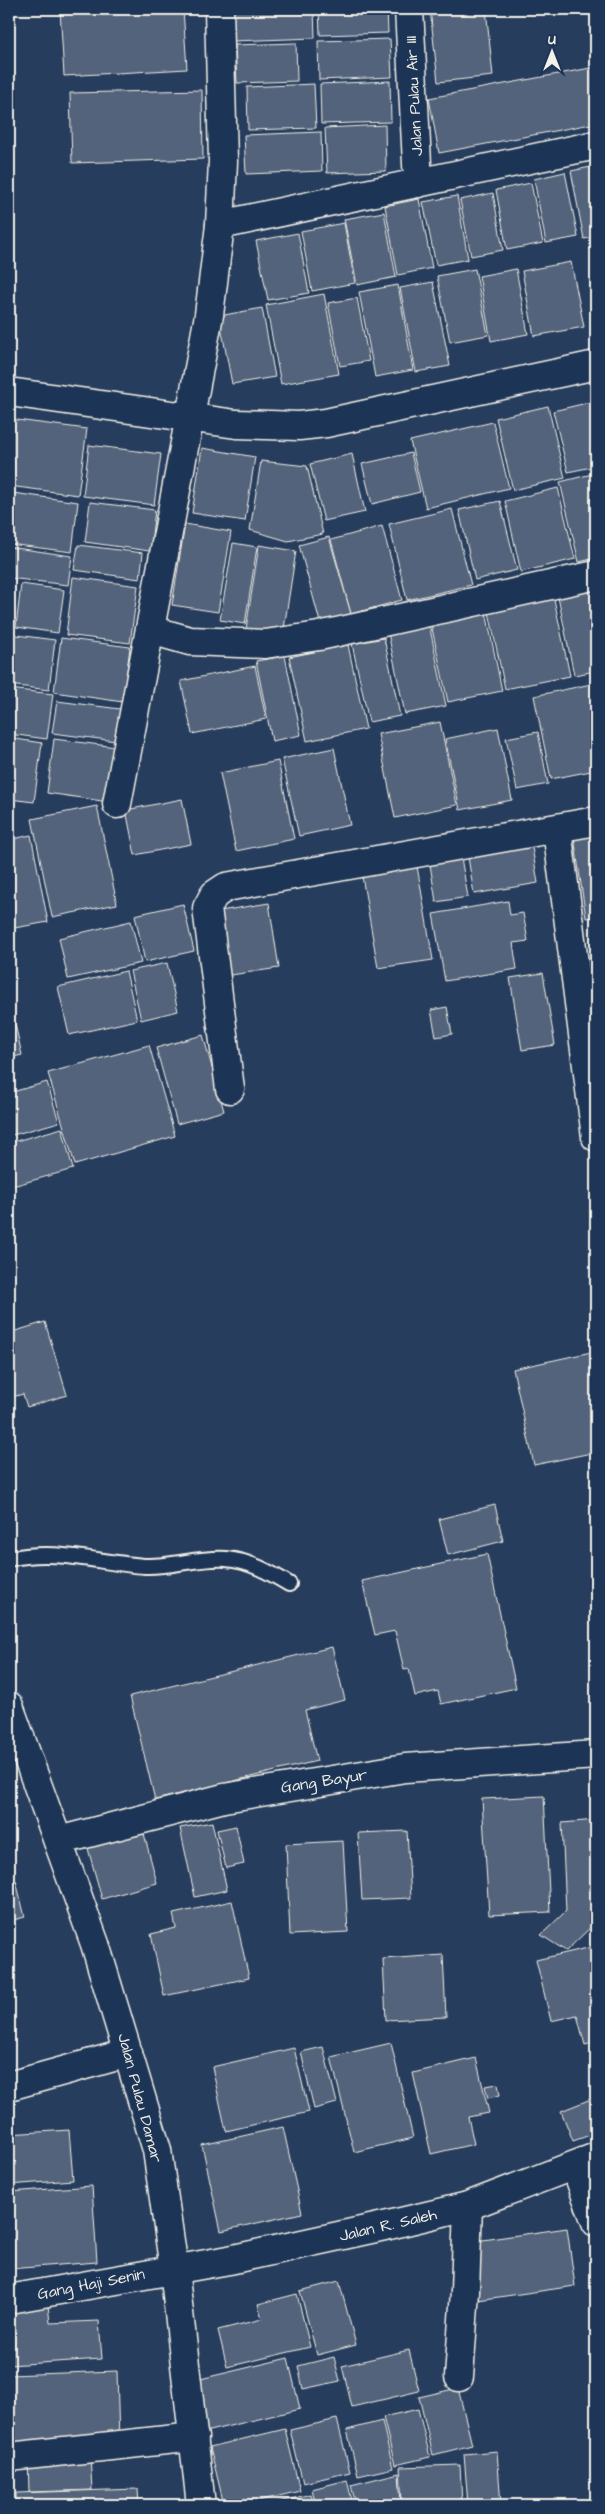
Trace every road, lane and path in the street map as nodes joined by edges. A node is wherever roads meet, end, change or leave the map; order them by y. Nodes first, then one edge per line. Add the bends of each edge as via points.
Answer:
1 (219, 9) edge
2 (409, 9) edge
3 (596, 145) edge
4 (418, 183) junction
5 (220, 225) junction
6 (596, 366) edge
7 (9, 392) edge
8 (190, 419) junction
9 (596, 575) edge
10 (151, 630) junction
11 (117, 804) dead end
12 (596, 821) edge
13 (557, 829) junction
14 (588, 1005) edge
15 (230, 1089) dead end
16 (596, 1137) edge
17 (9, 1559) edge
18 (289, 1584) dead end
19 (9, 1706) edge
20 (596, 1756) edge
21 (58, 1841) junction
22 (128, 2053) junction
23 (9, 2086) edge
24 (586, 2161) edge
25 (468, 2206) junction
26 (596, 2222) edge
27 (174, 2269) junction
28 (9, 2300) edge
29 (459, 2377) dead end
30 (194, 2437) junction
31 (9, 2457) edge
32 (201, 2505) edge

1 - 5 street via 223,161
2 - 4 street, Jalan Pulau Air III
3 - 4 street
4 - 5 street
5 - 8 street via 209,315
6 - 8 street via 317,424 275,426
7 - 8 street
8 - 10 street
9 - 10 street via 319,636 265,644 190,641
10 - 11 street
12 - 13 street
13 - 14 street
13 - 15 street via 226,887 214,895 207,908
14 - 16 street
17 - 18 lane via 31,1554 147,1566 225,1559 260,1567
19 - 21 street, Jalan Pulau Damar
20 - 21 street, Gang Bayur via 405,1768 224,1798
21 - 22 street, Jalan Pulau Damar via 95,1944
22 - 23 street
22 - 27 street, Jalan Pulau Damar via 156,2150
24 - 25 street, Jalan R. Saleh
24 - 26 street
25 - 27 street, Jalan R. Saleh via 229,2260
25 - 29 street
27 - 28 street, Gang Haji Senin
27 - 30 street, Jalan Pulau Damar
30 - 31 street
30 - 32 street, Jalan Pulau Damar

